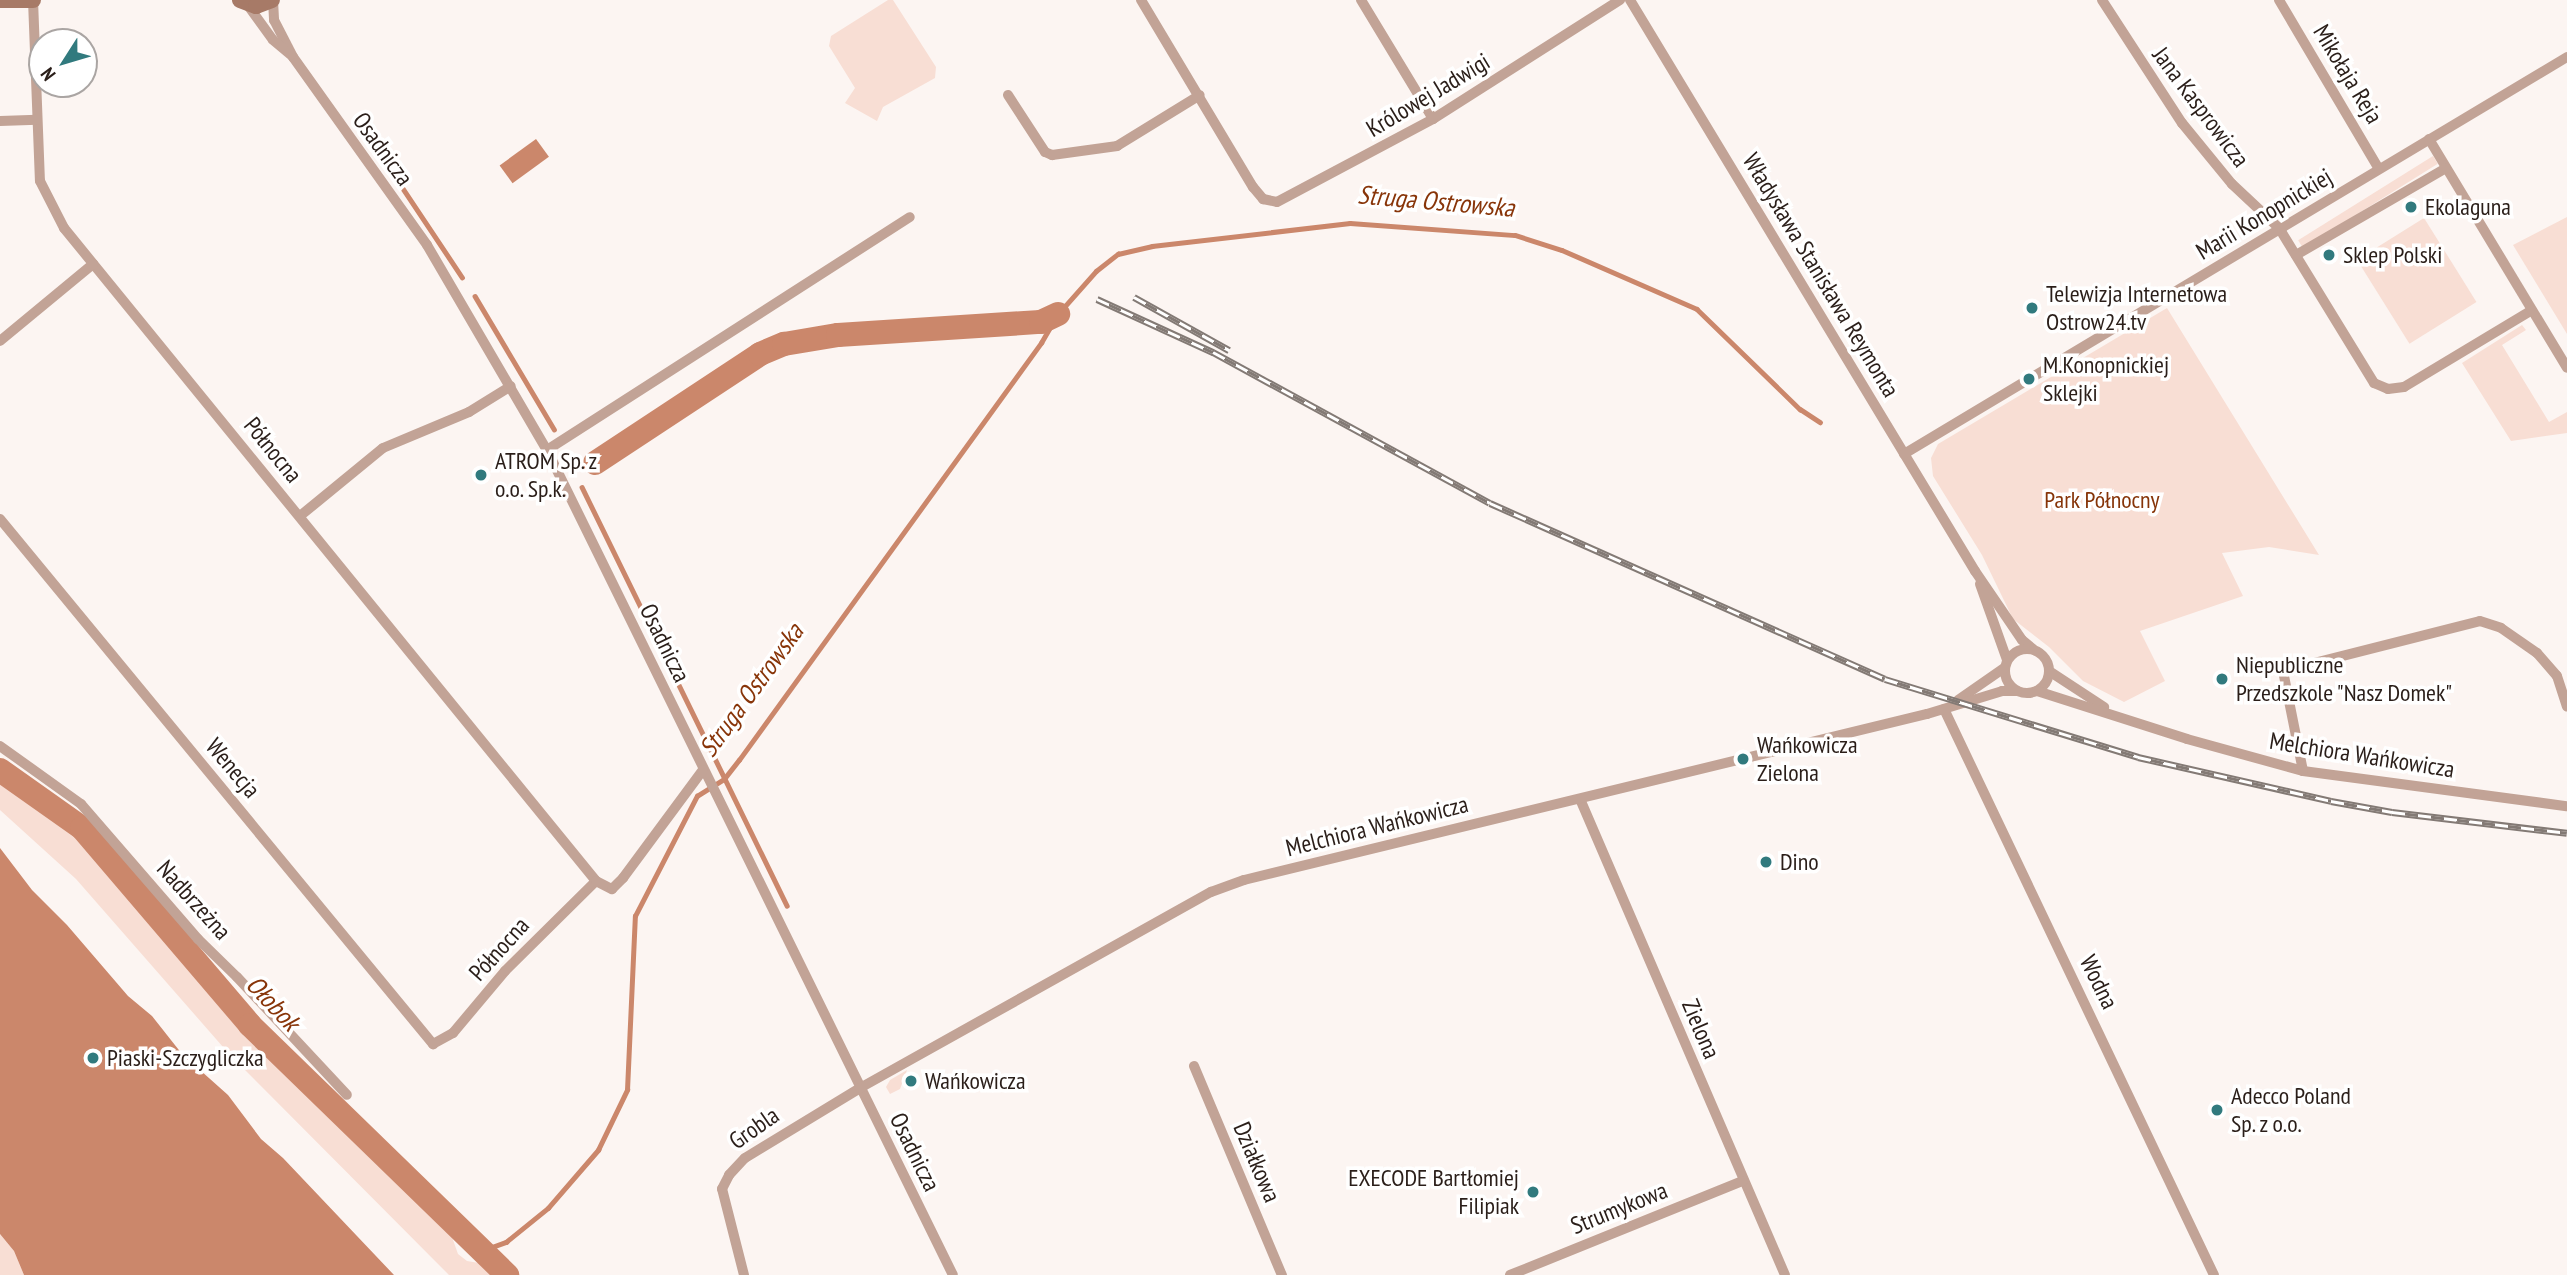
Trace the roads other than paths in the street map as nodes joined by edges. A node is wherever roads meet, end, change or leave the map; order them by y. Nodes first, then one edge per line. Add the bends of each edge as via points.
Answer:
1 (0, 0) edge
2 (33, 0) edge
3 (272, 0) edge
4 (1141, 0) edge
5 (1362, 0) edge
6 (1620, 0) edge
7 (1630, 0) edge
8 (2102, 0) edge
9 (2279, 0) edge
10 (244, 2) edge
11 (293, 57) junction
12 (2567, 57) edge
13 (1009, 95) dead end
14 (1199, 95) junction
15 (1433, 119) junction
16 (37, 120) junction
17 (0, 121) edge
18 (2429, 139) junction
19 (2446, 168) junction
20 (2379, 169) junction
21 (910, 217) dead end
22 (2279, 228) junction
23 (2296, 255) junction
24 (93, 264) junction
25 (2532, 310) junction
26 (0, 341) edge
27 (2567, 368) edge
28 (511, 386) junction
29 (547, 450) junction
30 (1904, 454) junction
31 (300, 516) junction
32 (0, 519) edge
33 (1975, 571) junction
34 (2033, 649) junction
35 (2006, 664) junction
36 (2049, 671) junction
37 (2017, 691) junction
38 (2037, 691) junction
39 (2567, 706) edge
40 (1944, 709) junction
41 (2115, 714) junction
42 (0, 747) edge
43 (703, 769) junction
44 (2303, 771) junction
45 (1580, 799) junction
46 (2567, 806) edge
47 (596, 881) junction
48 (433, 1044) joint
49 (1194, 1066) dead end
50 (860, 1088) junction
51 (347, 1096) dead end
52 (1743, 1181) junction
53 (744, 1275) edge
54 (953, 1275) edge
55 (1282, 1275) edge
56 (1510, 1275) edge
57 (1785, 1275) edge
58 (2214, 1275) edge

1 - 2 street
2 - 16 street, Północna
3 - 10 street via 264,5
3 - 11 street, Osadnicza via 274,20
4 - 14 street
5 - 15 street
6 - 15 street, Królowej Jadwigi
7 - 30 street, Władysława Stanisława Reymonta
8 - 22 street, Jana Kasprowicza via 2182,123 2232,184
9 - 20 street, Mikołaja Reja
10 - 11 street, Osadnicza via 273,40
11 - 28 street, Osadnicza via 427,245
12 - 18 street, Marii Konopnickiej
13 - 14 street via 1045,152 1052,155 1117,146
14 - 15 street, Królowej Jadwigi via 1253,187 1263,199 1277,202
16 - 17 street
16 - 24 street, Północna via 40,181 64,228
18 - 19 street
18 - 20 street, Marii Konopnickiej
19 - 23 street
19 - 25 street
20 - 22 street, Marii Konopnickiej
21 - 29 street
22 - 23 street, Jana Kasprowicza
22 - 30 street, Marii Konopnickiej
23 - 25 street, Jana Kasprowicza via 2368,377 2388,389 2404,387
24 - 26 street
24 - 31 street, Północna
25 - 27 street
28 - 29 street, Osadnicza
28 - 31 street via 469,412 383,448
29 - 43 street, Osadnicza
30 - 33 street, Władysława Stanisława Reymonta
31 - 47 street, Północna
32 - 48 street, Wenecja
33 - 34 street, Władysława Stanisława Reymonta
33 - 35 street, Władysława Stanisława Reymonta
34 - 35 street via 2018,650
34 - 36 street via 2044,657
35 - 37 street via 2007,681
35 - 40 street, Melchiora Wańkowicza
36 - 38 street
36 - 41 street, Melchiora Wańkowicza
37 - 38 street
37 - 40 street, Melchiora Wańkowicza via 2002,691
38 - 41 street, Melchiora Wańkowicza
39 - 44 street via 2557,676 2537,653 2501,628 2480,621 2283,671
40 - 45 street, Melchiora Wańkowicza
40 - 58 street, Wodna
41 - 44 street, Melchiora Wańkowicza
42 - 51 street, Nadbrzeżna via 81,804 198,939
43 - 47 street via 624,878 612,889
43 - 50 street, Osadnicza
44 - 46 street, Melchiora Wańkowicza
45 - 50 street, Melchiora Wańkowicza via 1244,880 1211,892
45 - 52 street, Zielona
47 - 48 street, Północna via 505,971 453,1033
49 - 55 street, Działkowa
50 - 53 street, Grobla via 745,1158 729,1175 722,1189
50 - 54 street, Osadnicza
52 - 56 street, Strumykowa
52 - 57 street, Zielona

